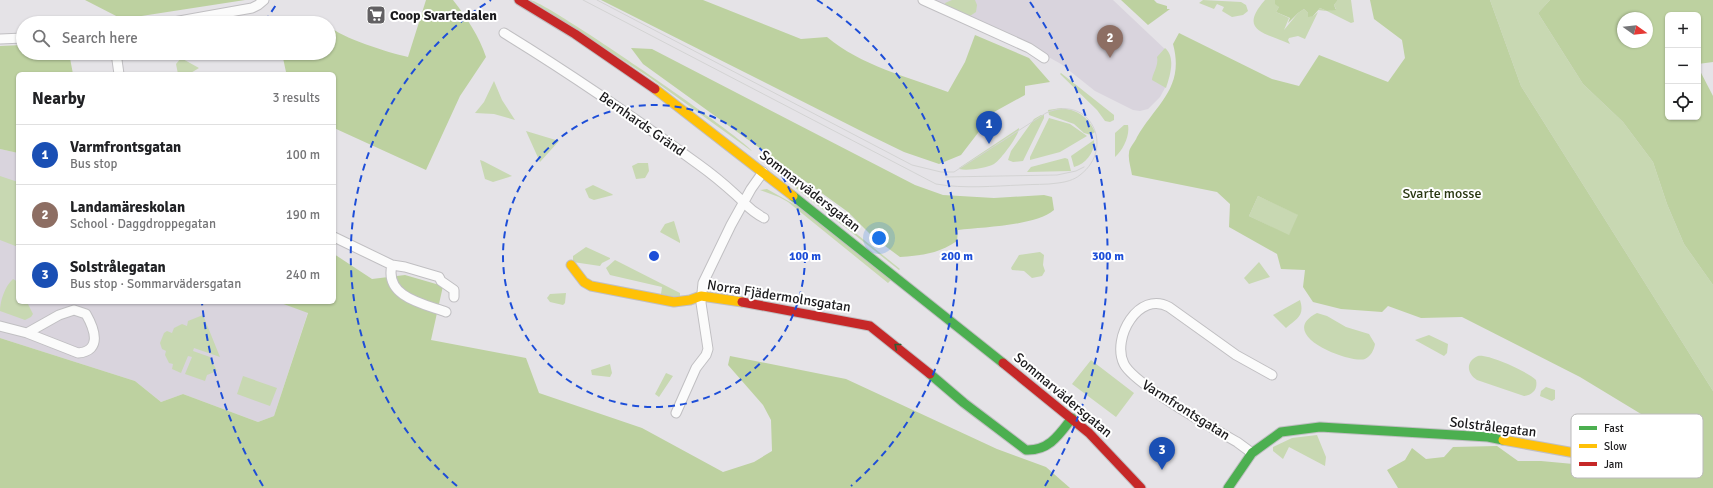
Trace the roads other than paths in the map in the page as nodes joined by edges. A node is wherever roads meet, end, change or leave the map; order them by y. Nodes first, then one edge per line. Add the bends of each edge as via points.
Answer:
1 (264, 0) edge
2 (519, 0) edge
3 (923, 0) edge
4 (207, 16) edge
5 (504, 33) dead end
6 (16, 39) edge
7 (0, 40) edge
8 (1044, 58) dead end
9 (117, 60) edge
10 (119, 72) edge
11 (763, 172) junction
12 (744, 203) junction
13 (764, 218) dead end
14 (336, 238) edge
15 (571, 265) dead end
16 (392, 266) junction
17 (700, 296) junction
18 (454, 297) dead end
19 (446, 312) dead end
20 (0, 326) edge
21 (27, 334) junction
22 (1272, 376) dead end
23 (676, 413) dead end
24 (1072, 418) junction
25 (1571, 452) edge
26 (1252, 453) junction
27 (1141, 488) edge
28 (1228, 488) edge

1 - 4 street via 252,8
2 - 11 street, Sommarvädersgatan via 575,34 671,100
3 - 8 street via 1030,48
5 - 12 street, Bernhards Gränd via 568,72 623,110 716,177
6 - 7 street
9 - 10 street
11 - 12 street
11 - 24 street, Sommarvädersgatan
12 - 13 street via 749,210
12 - 17 street via 712,263
14 - 16 street
15 - 17 street, Norra Fjädermolnsgatan via 590,286 674,302
16 - 18 street via 439,277 440,282 454,290
16 - 19 street via 391,278 399,293
17 - 23 street via 708,349 696,368
24 -> 17 street, Norra Fjädermolnsgatan via 1047,448 1038,451 1026,450 964,404 873,328 859,323
20 - 21 street
21 - 21 street via 78,353 92,348 94,340 92,325 86,314 74,310 59,315
22 - 26 street, Varmfrontsgatan via 1236,355 1169,307 1159,303 1147,304 1136,313 1121,340 1124,364 1138,381
24 - 27 street, Sommarvädersgatan
25 - 26 street, Solstrålegatan via 1488,437 1327,427 1280,432
26 - 28 street, Solstrålegatan

